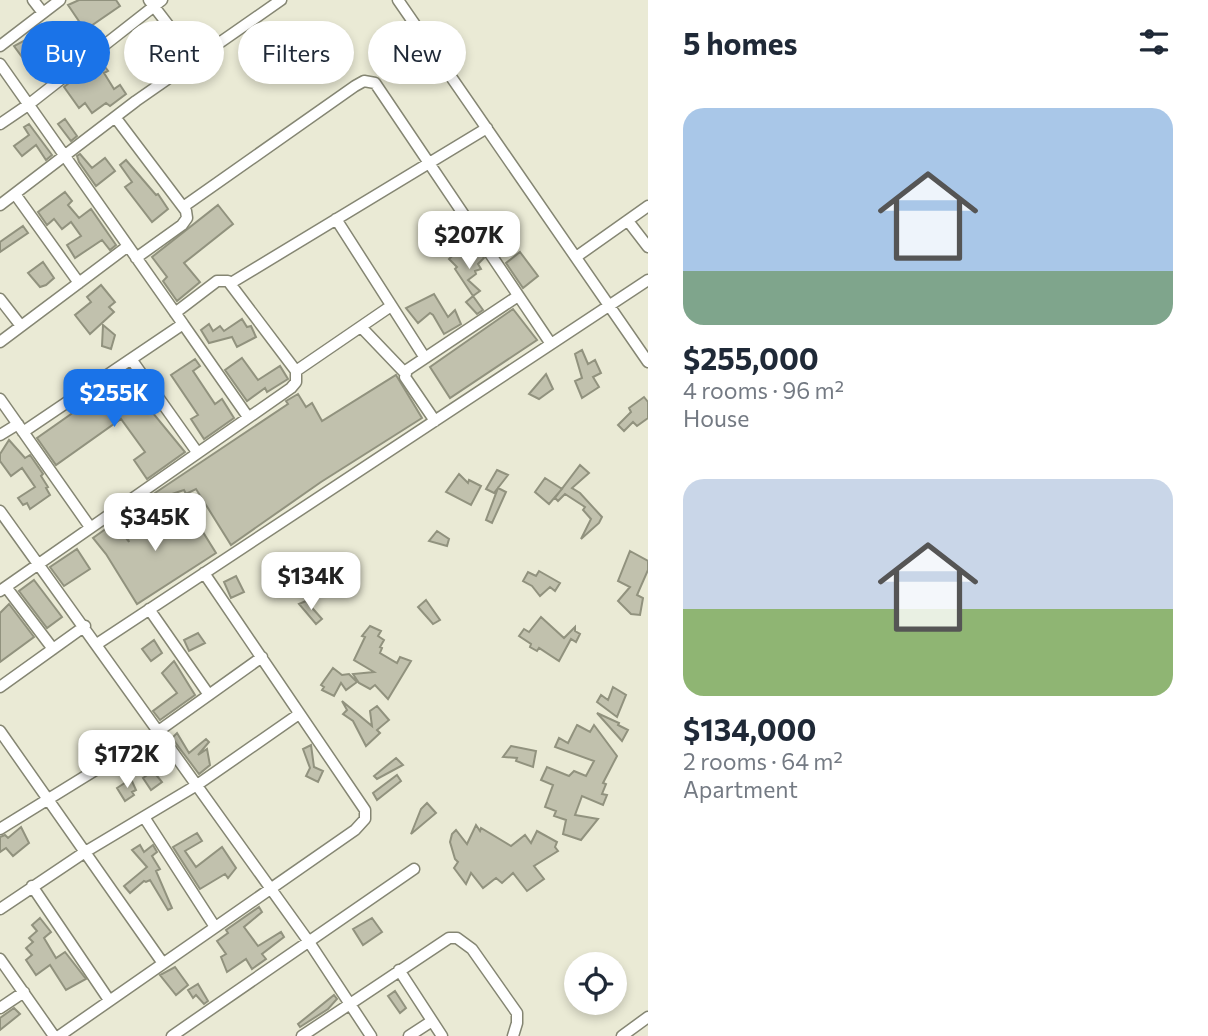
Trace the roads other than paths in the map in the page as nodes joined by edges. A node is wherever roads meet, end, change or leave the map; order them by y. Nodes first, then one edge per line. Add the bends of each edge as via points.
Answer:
1 (33, 0) edge
2 (60, 0) edge
3 (281, 0) edge
4 (398, 0) edge
5 (155, 2) edge
6 (43, 13) junction
7 (168, 21) edge
8 (224, 40) edge
9 (0, 46) edge
10 (0, 64) edge
11 (161, 84) edge
12 (29, 105) junction
13 (115, 117) junction
14 (0, 124) edge
15 (487, 128) junction
16 (63, 155) junction
17 (429, 163) junction
18 (15, 194) junction
19 (0, 205) edge
20 (648, 206) edge
21 (183, 207) junction
22 (336, 219) junction
23 (628, 221) junction
24 (128, 246) junction
25 (648, 247) edge
26 (576, 257) junction
27 (136, 258) junction
28 (648, 280) edge
29 (79, 283) junction
30 (232, 283) junction
31 (518, 296) junction
32 (0, 299) edge
33 (391, 306) junction
34 (610, 306) junction
35 (175, 313) junction
36 (183, 324) junction
37 (21, 326) junction
38 (361, 327) junction
39 (0, 342) edge
40 (551, 344) junction
41 (425, 358) junction
42 (131, 359) junction
43 (648, 362) edge
44 (296, 371) junction
45 (405, 373) junction
46 (0, 399) edge
47 (248, 417) junction
48 (435, 421) junction
49 (20, 428) junction
50 (0, 435) edge
51 (197, 452) junction
52 (0, 511) edge
53 (90, 527) junction
54 (39, 563) junction
55 (204, 573) junction
56 (3, 589) edge
57 (149, 610) junction
58 (85, 626) junction
59 (97, 644) junction
60 (53, 649) junction
61 (262, 657) junction
62 (0, 687) edge
63 (209, 695) junction
64 (299, 714) junction
65 (0, 731) edge
66 (157, 732) junction
67 (197, 785) junction
68 (47, 799) junction
69 (144, 817) junction
70 (0, 829) edge
71 (85, 852) junction
72 (414, 869) dead end
73 (32, 886) junction
74 (272, 889) junction
75 (0, 909) edge
76 (215, 927) junction
77 (309, 942) junction
78 (0, 959) edge
79 (162, 962) junction
80 (399, 971) junction
81 (24, 992) junction
82 (109, 1000) junction
83 (349, 1003) junction
84 (0, 1008) edge
85 (648, 1017) edge
86 (432, 1020) junction
87 (57, 1036) edge
88 (172, 1036) edge
89 (302, 1036) edge
90 (371, 1036) edge
91 (408, 1036) edge
92 (442, 1036) edge
93 (513, 1036) edge
94 (622, 1036) edge

1 - 6 street
2 - 6 street
3 - 8 street
4 - 15 street
5 - 7 street
5 - 12 street
6 - 9 street
10 - 12 street
11 - 13 street
12 - 14 street
12 - 16 street
13 - 16 street
13 - 21 street
15 - 17 street
15 - 26 street
16 - 18 street
16 - 24 street
17 - 21 street via 374,83 364,81
17 - 22 street
17 - 31 street
18 - 19 street
18 - 29 street
20 - 23 street
21 - 27 street via 187,218 182,225
22 - 30 street
22 - 33 street
23 - 25 street
23 - 26 street
24 - 27 street
24 - 29 street
26 - 34 street
27 - 35 street
28 - 34 street
29 - 37 street
30 - 35 street via 217,281
30 - 44 street
31 - 40 street
31 - 41 street
32 - 37 street
33 - 38 street
33 - 41 street
34 - 40 street
34 - 43 street
35 - 36 street
36 - 42 street
36 - 47 street
37 - 39 street
38 - 44 street
38 - 45 street
40 - 48 street
41 - 45 street
42 - 49 street
42 - 51 street
44 - 47 street via 291,388
45 - 48 street
46 - 49 street
47 - 51 street
48 - 55 street
49 - 50 street
49 - 53 street
51 - 53 street
52 - 54 street
53 - 54 street
54 - 56 street
54 - 58 street
55 - 57 street
55 - 61 street
56 - 60 street
57 - 59 street
57 - 63 street
58 - 59 street
58 - 60 street
59 - 66 street
60 - 62 street
61 - 63 street
61 - 64 street
63 - 66 street
64 - 67 street
64 - 74 street via 365,810 365,819
65 - 68 street
66 - 67 street
66 - 68 street
67 - 69 street
67 - 74 street
68 - 70 street
68 - 71 street
69 - 71 street
69 - 76 street
71 - 73 street
71 - 79 street
72 - 77 street
73 - 75 street
73 - 82 street
74 - 76 street
74 - 77 street
76 - 79 street
77 - 83 street
77 - 88 street
78 - 81 street
79 - 82 street
80 - 83 street
80 - 86 street
80 - 93 street via 449,937 465,942 517,1013
81 - 84 street
81 - 87 street
82 - 87 street
83 - 89 street
83 - 90 street
85 - 94 street
86 - 91 street
86 - 92 street

